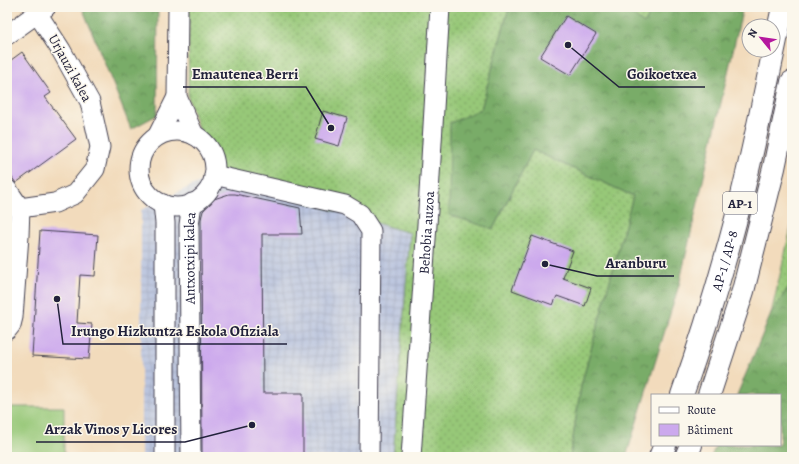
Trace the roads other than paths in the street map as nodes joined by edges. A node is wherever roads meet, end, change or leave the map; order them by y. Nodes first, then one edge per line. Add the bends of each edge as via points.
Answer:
1 (178, 7) edge
2 (440, 7) edge
3 (768, 7) edge
4 (783, 7) edge
5 (42, 10) edge
6 (766, 18) edge
7 (7, 35) edge
8 (760, 58) edge
9 (792, 82) edge
10 (177, 97) junction
11 (792, 118) edge
12 (158, 135) junction
13 (194, 135) junction
14 (754, 143) junction
15 (774, 168) junction
16 (214, 175) junction
17 (7, 189) edge
18 (192, 203) junction
19 (163, 204) junction
20 (20, 208) junction
21 (7, 330) edge
22 (682, 394) edge
23 (708, 394) edge
24 (664, 446) edge
25 (691, 446) edge
26 (165, 457) edge
27 (191, 457) edge
28 (369, 457) edge
29 (411, 457) edge
30 (660, 457) edge
31 (686, 457) edge

1 - 10 street
2 - 29 street, Behobia auzoa
3 - 6 highway
4 - 14 highway, AP-1 / AP-8 / AP-1
5 - 7 street, Urjauzi kalea
5 - 20 street, Urjauzi kalea via 90,102 100,147 95,169 75,194 55,203
8 - 14 highway via 753,102
9 - 15 highway, AP-1 / AP-8 / AP-1
10 - 12 street
10 - 13 street
11 - 15 highway
12 - 13 street via 168,131 182,131
12 - 19 street via 149,142 139,165 144,187 151,196
13 - 16 street via 207,145 214,158
14 - 22 highway, AP-1 / AP-8 / AP-1 via 718,285
15 - 23 highway, AP-1 / AP-8 / AP-1 via 743,291
16 - 18 street via 210,187
16 - 28 street via 345,205 360,214 371,232
17 - 20 street
18 - 19 street via 181,206
18 - 27 street, Antxotxipi kalea via 189,225
19 - 26 street, Antxotxipi kalea
20 - 21 street via 13,317
24 - 30 highway
25 - 31 highway

